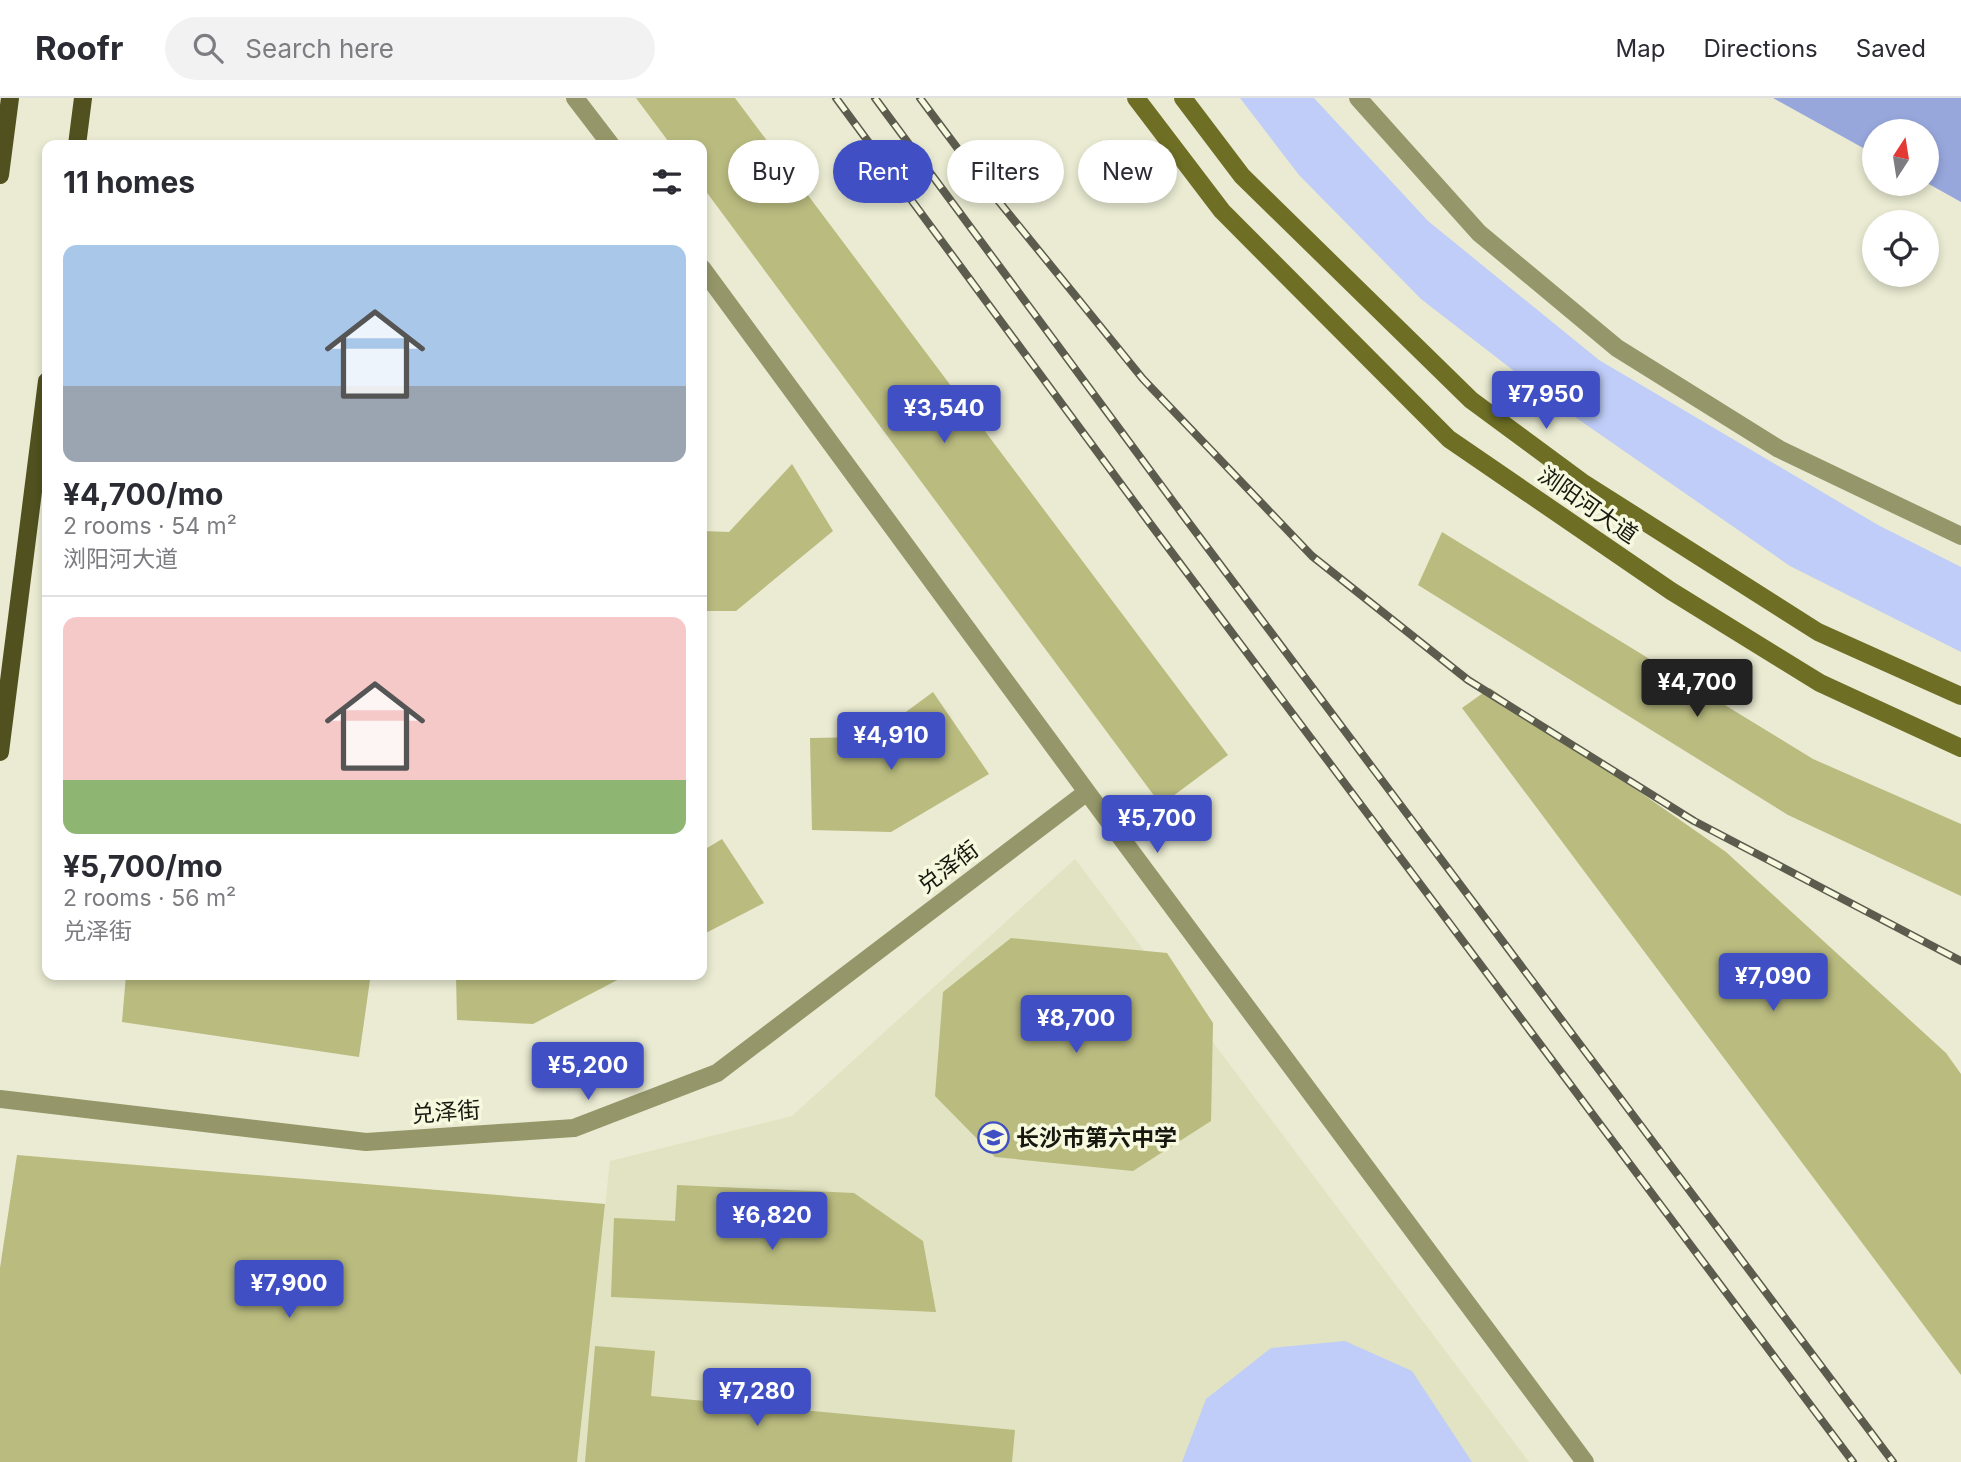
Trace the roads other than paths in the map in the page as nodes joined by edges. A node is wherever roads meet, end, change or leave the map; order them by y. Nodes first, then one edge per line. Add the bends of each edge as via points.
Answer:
1 (10, 98) edge
2 (83, 98) edge
3 (575, 98) edge
4 (1136, 98) edge
5 (1183, 98) edge
6 (1358, 98) edge
7 (78, 140) edge
8 (607, 140) edge
9 (0, 175) edge
10 (707, 275) edge
11 (42, 420) edge
12 (1961, 536) edge
13 (1961, 696) edge
14 (1961, 748) edge
15 (0, 752) edge
16 (1087, 792) junction
17 (0, 1099) edge
18 (1585, 1462) edge

1 - 9 main road
2 - 7 main road
3 - 8 street
4 - 14 main road, 浏阳河大道 via 1222,211 1449,439 1671,591 1820,683
5 - 13 main road, 浏阳河大道 via 1242,176 1471,400 1582,482 1818,632
6 - 12 street via 1479,233 1617,348 1779,449
10 - 16 street
11 - 15 main road
16 - 17 street, 兑泽街 via 718,1073 574,1128 366,1142
16 - 18 street

